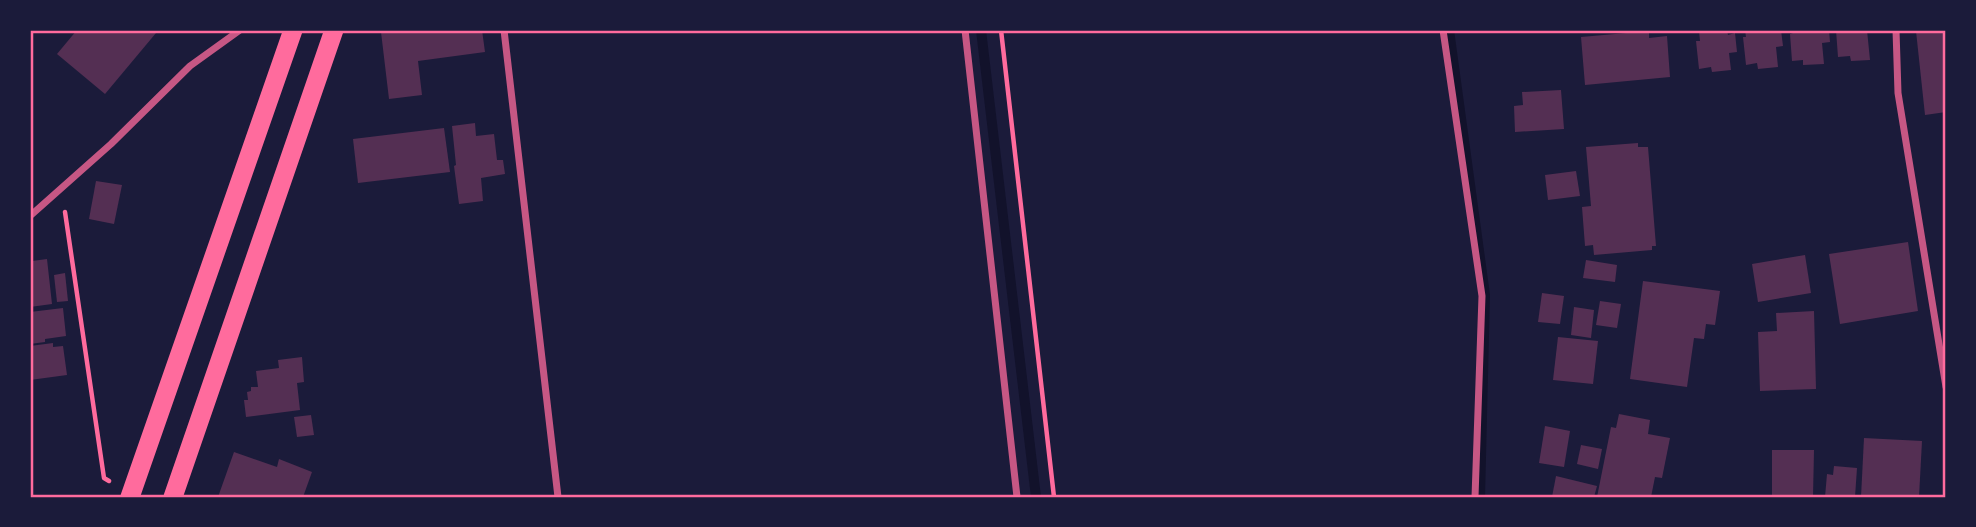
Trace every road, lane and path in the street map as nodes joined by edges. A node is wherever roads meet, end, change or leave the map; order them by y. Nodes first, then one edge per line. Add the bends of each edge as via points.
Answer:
1 (240, 30) edge
2 (293, 30) edge
3 (334, 30) edge
4 (504, 30) edge
5 (965, 30) edge
6 (1001, 30) edge
7 (1443, 30) edge
8 (1896, 30) edge
9 (62, 188) junction
10 (30, 216) edge
11 (1946, 387) edge
12 (131, 495) edge
13 (173, 497) edge
14 (558, 497) edge
15 (1017, 497) edge
16 (1054, 497) edge
17 (1475, 497) edge

1 - 9 street via 190,66
2 - 12 highway
3 - 13 highway
4 - 14 street
5 - 15 street
6 - 16 path
7 - 17 street via 1482,296
8 - 11 street via 1898,93
9 - 10 street
9 - 12 path via 104,478

